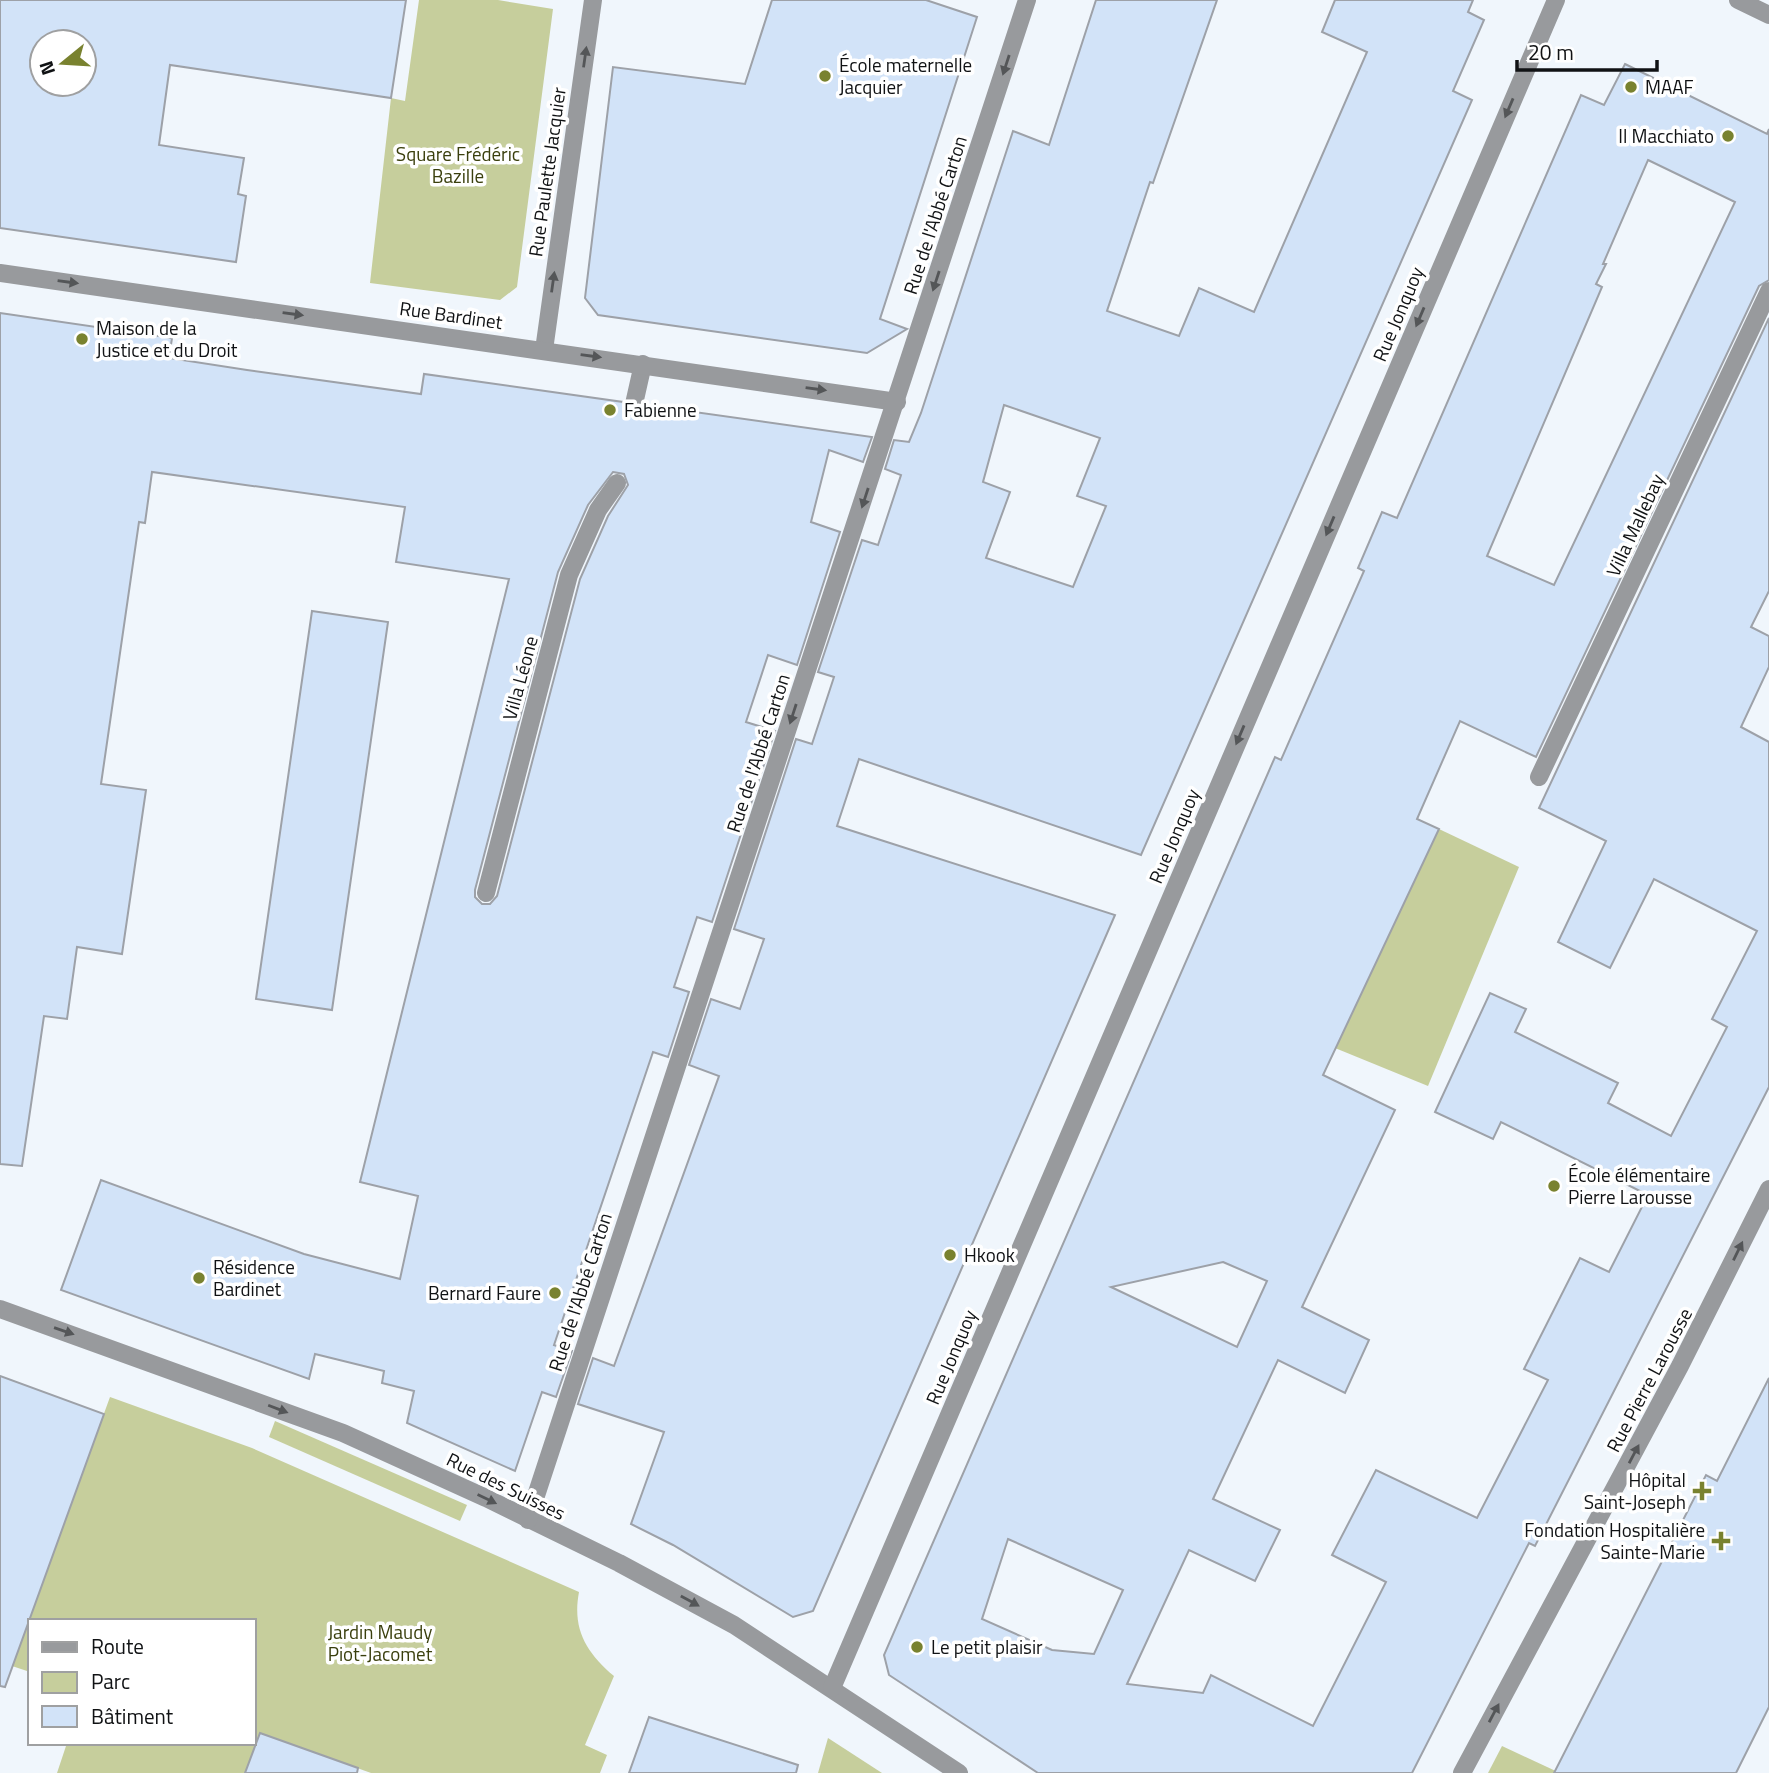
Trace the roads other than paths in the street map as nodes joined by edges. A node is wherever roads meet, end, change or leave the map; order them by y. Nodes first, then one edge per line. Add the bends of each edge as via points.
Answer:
1 (593, 0) edge
2 (1027, 0) edge
3 (1556, 0) edge
4 (1743, 1) edge
5 (1769, 15) edge
6 (0, 273) edge
7 (1769, 292) edge
8 (544, 350) junction
9 (643, 364) junction
10 (897, 402) junction
11 (634, 404) dead end
12 (617, 483) dead end
13 (1539, 777) dead end
14 (486, 893) dead end
15 (1769, 1189) edge
16 (0, 1309) edge
17 (528, 1520) junction
18 (832, 1688) junction
19 (959, 1773) edge
20 (1462, 1773) edge

8 -> 1 street, Rue Paulette Jacquier
2 -> 10 street, Rue de l'Abbé Carton
3 -> 18 street, Rue Jonquoy
4 - 5 street
6 -> 8 street, Rue Bardinet
7 - 13 street, Villa Mallebay
8 -> 9 street, Rue Bardinet
9 -> 10 street, Rue Bardinet
9 - 11 street
10 -> 17 street, Rue de l'Abbé Carton
12 - 14 street, Villa Léone via 598,510 569,575
20 -> 15 street, Rue Pierre Larousse via 1681,1367
16 -> 17 street, Rue des Suisses via 343,1433
17 -> 18 street, Rue des Suisses via 734,1625
18 - 19 street, Rue des Suisses

